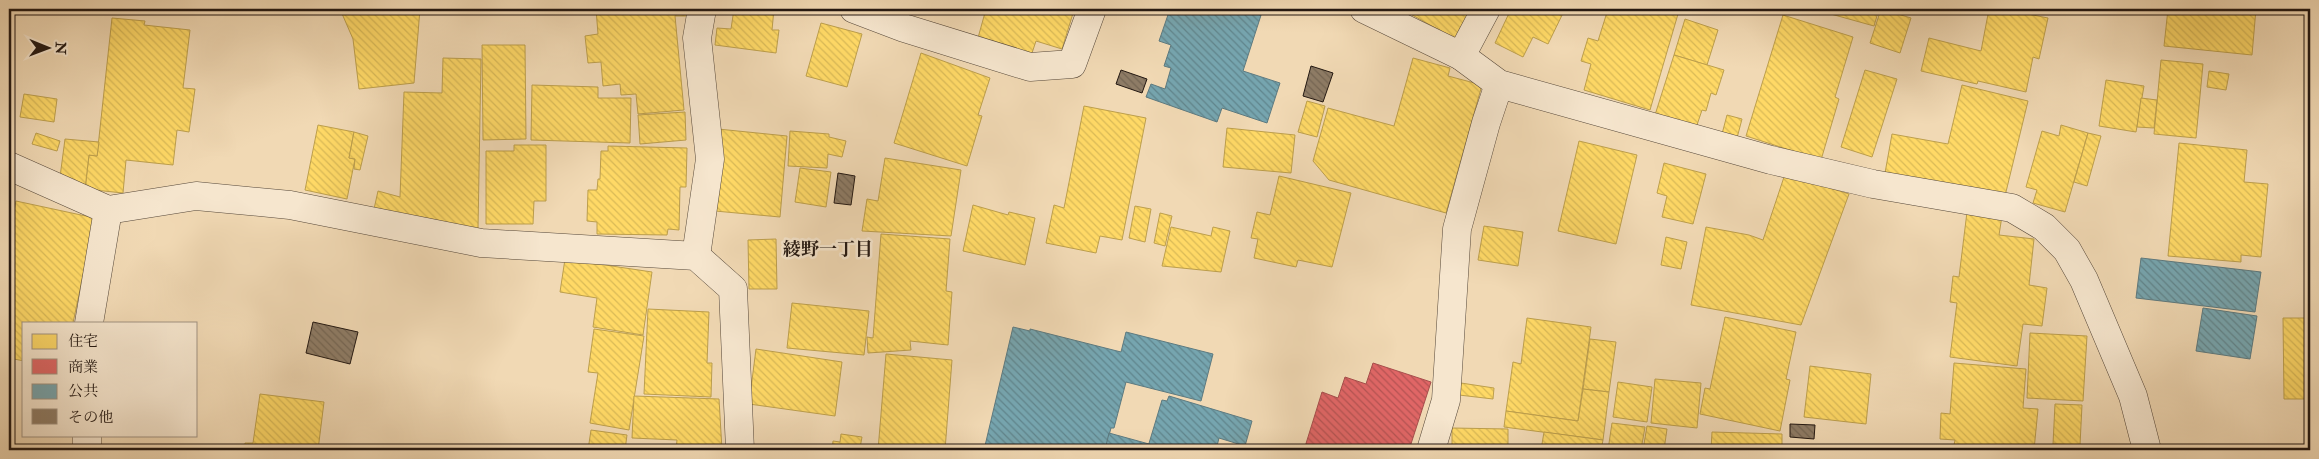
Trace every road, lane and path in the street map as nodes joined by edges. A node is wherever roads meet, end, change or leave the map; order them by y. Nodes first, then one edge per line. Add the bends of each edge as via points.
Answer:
1 (702, 9) edge
2 (854, 9) edge
3 (1092, 9) edge
4 (1364, 9) edge
5 (1486, 9) edge
6 (1460, 56) junction
7 (1500, 84) junction
8 (9, 166) edge
9 (108, 210) junction
10 (696, 256) junction
11 (89, 322) edge
12 (87, 436) edge
13 (87, 450) edge
14 (740, 450) edge
15 (1431, 450) edge
16 (2146, 450) edge

1 - 10 street via 697,38 710,159
2 - 3 street via 1030,67 1072,64
4 - 6 street
5 - 6 street
6 - 7 street
7 - 15 street via 1486,123 1458,229 1446,400
7 - 16 street via 1771,160 1873,184 2012,208 2044,226 2067,250 2084,280 2133,396
8 - 9 street
9 - 10 street via 196,196 290,205 482,243
9 - 11 street
10 - 14 street via 733,288
12 - 13 street

